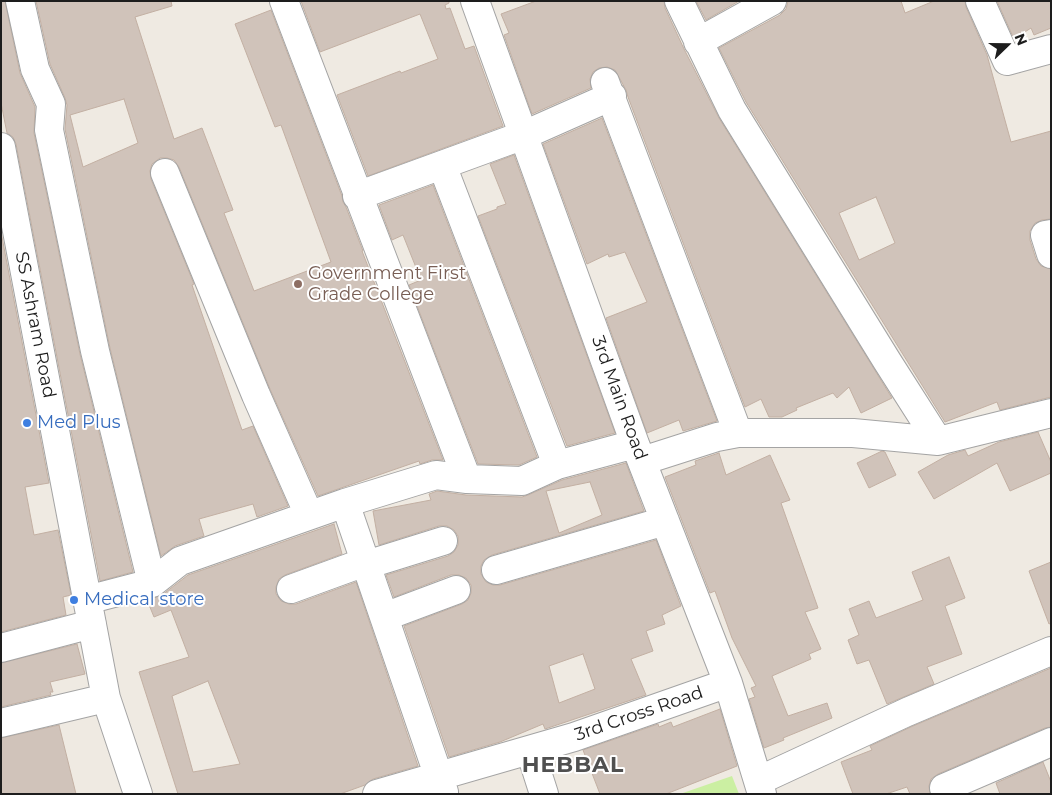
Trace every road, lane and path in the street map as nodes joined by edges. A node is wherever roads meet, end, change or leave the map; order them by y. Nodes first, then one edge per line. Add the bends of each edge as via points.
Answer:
1 (20, 1) edge
2 (284, 1) edge
3 (475, 1) edge
4 (679, 1) edge
5 (772, 1) edge
6 (980, 1) edge
7 (698, 42) junction
8 (1051, 49) edge
9 (524, 135) junction
10 (1, 147) edge
11 (442, 165) junction
12 (165, 173) dead end
13 (357, 196) junction
14 (1051, 234) edge
15 (1051, 254) edge
16 (1051, 413) edge
17 (738, 433) junction
18 (938, 441) junction
19 (638, 452) junction
20 (557, 466) junction
21 (467, 479) junction
22 (345, 503) junction
23 (309, 516) junction
24 (665, 521) junction
25 (443, 541) dead end
26 (366, 564) junction
27 (496, 570) dead end
28 (152, 583) junction
29 (291, 589) dead end
30 (456, 590) dead end
31 (90, 612) junction
32 (384, 617) junction
33 (1, 648) edge
34 (1051, 651) edge
35 (728, 683) junction
36 (106, 698) junction
37 (1, 724) edge
38 (1051, 742) edge
39 (530, 750) junction
40 (442, 785) edge
41 (760, 787) edge
42 (944, 788) dead end
43 (138, 794) edge
44 (377, 794) edge
45 (544, 794) edge

1 - 28 street via 35,68 51,104 49,130 95,351
2 - 13 street
3 - 9 street, 3rd Main Road
4 - 7 street
5 - 7 street
6 - 8 street via 1007,61
7 - 18 street via 732,110
9 - 11 street
9 - 17 street via 608,89
9 - 19 street, 3rd Main Road
10 - 31 street, SS Ashram Road
11 - 13 street
11 - 20 street
12 - 23 street
13 - 21 street
14 - 15 street via 1045,235
16 - 18 street
17 - 18 street via 853,433
17 - 19 street
19 - 20 street
19 - 24 street, 3rd Main Road
20 - 21 street via 522,480
21 - 22 street via 436,475
22 - 23 street
22 - 26 street
23 - 28 street via 180,562
24 - 27 street
24 - 35 street, 3rd Main Road
25 - 26 street
26 - 29 street
26 - 32 street
28 - 31 street
30 - 32 street
31 - 33 street
31 - 36 street, SS Ashram Road
32 - 40 street
34 - 41 street via 907,712
35 - 39 street, 3rd Cross Road
35 - 41 street, 3rd Main Road
36 - 37 street
36 - 43 street, SS Ashram Road
38 - 42 street
39 - 40 street, 3rd Cross Road
39 - 45 street
40 - 44 street, 3rd Cross Road

